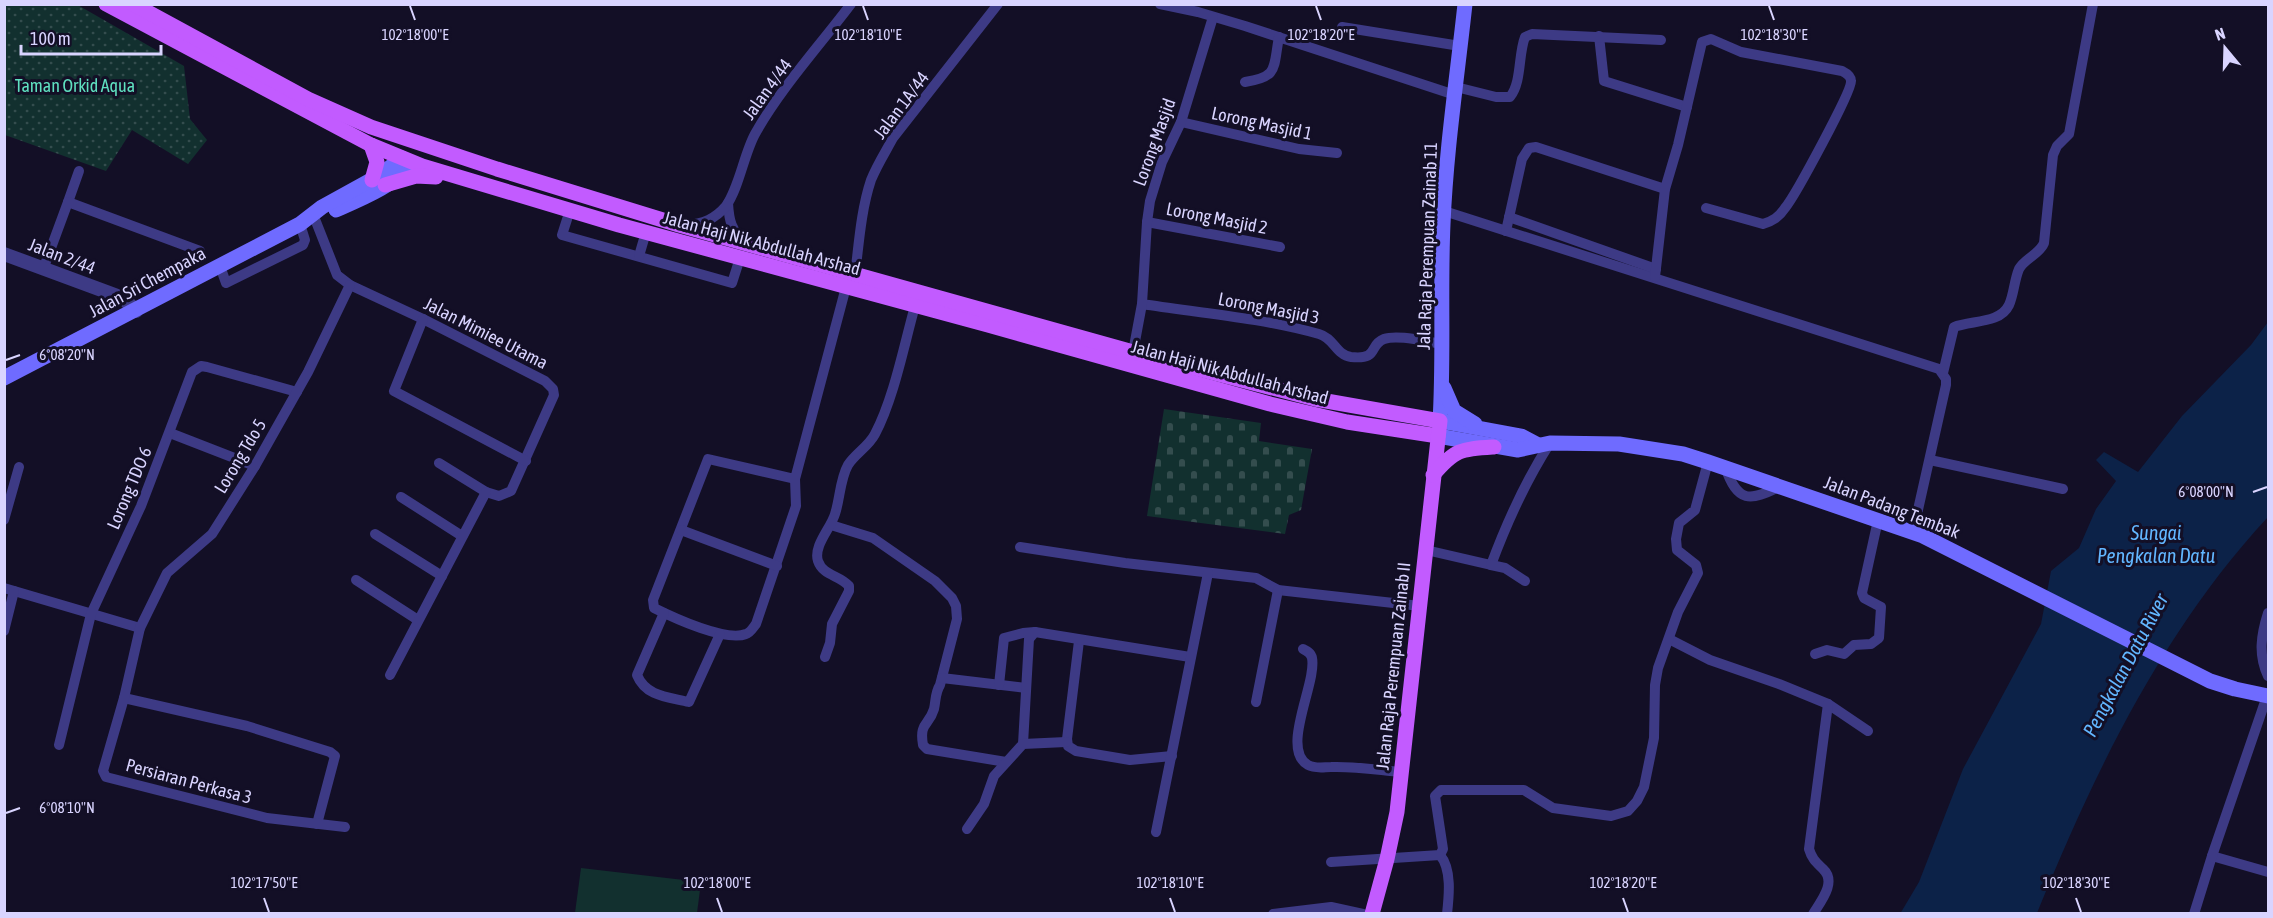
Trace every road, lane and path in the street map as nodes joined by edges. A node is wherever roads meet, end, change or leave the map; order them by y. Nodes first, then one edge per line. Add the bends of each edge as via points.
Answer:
1 (106, 4) edge
2 (133, 4) edge
3 (851, 4) edge
4 (998, 4) edge
5 (1160, 4) edge
6 (1465, 4) edge
7 (2093, 4) edge
8 (1212, 17) junction
9 (1342, 27) dead end
10 (1599, 36) junction
11 (1279, 37) junction
12 (1661, 40) dead end
13 (1460, 46) junction
14 (1245, 82) dead end
15 (1455, 91) junction
16 (1687, 107) junction
17 (1181, 122) junction
18 (371, 127) junction
19 (371, 145) junction
20 (1337, 153) dead end
21 (409, 159) junction
22 (497, 169) junction
23 (79, 171) dead end
24 (469, 181) junction
25 (378, 182) junction
26 (1665, 189) junction
27 (68, 202) junction
28 (728, 203) junction
29 (1706, 208) dead end
30 (570, 210) junction
31 (1444, 211) junction
32 (1509, 217) junction
33 (309, 219) junction
34 (1147, 222) junction
35 (679, 225) junction
36 (1506, 231) junction
37 (646, 232) junction
38 (746, 242) junction
39 (1280, 247) dead end
40 (200, 250) dead end
41 (4, 254) edge
42 (639, 256) junction
43 (740, 258) junction
44 (44, 267) junction
45 (1655, 273) junction
46 (851, 281) junction
47 (350, 285) junction
48 (1142, 304) junction
49 (915, 306) junction
50 (136, 311) junction
51 (423, 319) junction
52 (1443, 344) junction
53 (1133, 352) junction
54 (1943, 373) junction
55 (4, 378) edge
56 (1442, 382) junction
57 (297, 392) junction
58 (1439, 429) junction
59 (170, 433) junction
60 (1493, 439) junction
61 (1544, 444) junction
62 (1930, 460) junction
63 (526, 461) junction
64 (1708, 462) junction
65 (439, 463) dead end
66 (255, 466) junction
67 (19, 467) dead end
68 (1432, 476) junction
69 (795, 479) junction
70 (2063, 489) dead end
71 (486, 492) junction
72 (401, 497) dead end
73 (4, 520) edge
74 (1878, 520) junction
75 (831, 525) junction
76 (681, 530) junction
77 (1913, 532) junction
78 (375, 534) dead end
79 (462, 536) junction
80 (1020, 547) dead end
81 (1426, 550) junction
82 (1491, 565) junction
83 (777, 566) junction
84 (1208, 573) junction
85 (442, 576) junction
86 (356, 580) dead end
87 (1525, 581) dead end
88 (9, 590) edge
89 (1278, 590) junction
90 (1420, 606) junction
91 (664, 613) junction
92 (2268, 613) edge
93 (91, 614) junction
94 (417, 620) junction
95 (140, 628) junction
96 (4, 631) edge
97 (1035, 632) junction
98 (720, 634) junction
99 (1669, 639) junction
100 (1079, 641) junction
101 (1303, 649) dead end
102 (1815, 654) dead end
103 (825, 657) dead end
104 (1190, 657) junction
105 (390, 675) dead end
106 (2268, 676) edge
107 (942, 678) junction
108 (999, 685) junction
109 (1026, 688) junction
110 (2268, 696) edge
111 (124, 698) junction
112 (1256, 702) dead end
113 (1828, 704) junction
114 (1868, 731) dead end
115 (1066, 742) junction
116 (1023, 744) junction
117 (59, 745) dead end
118 (1172, 756) junction
119 (1006, 762) junction
120 (1401, 772) junction
121 (317, 824) junction
122 (345, 827) dead end
123 (967, 829) dead end
124 (1156, 832) dead end
125 (1440, 855) junction
126 (2212, 856) junction
127 (1387, 859) junction
128 (1330, 862) dead end
129 (2268, 872) edge
130 (2195, 913) edge
131 (1272, 914) edge
132 (1363, 914) edge
133 (1372, 914) edge
134 (1447, 914) edge
135 (1813, 914) edge

1 - 19 main road, Jalan Haji Nik Abdullah Arshad
2 - 18 main road, Jalan Haji Nik Abdullah Arshad via 308,99
3 - 28 street, Jalan 4/44 via 754,135
4 - 46 street, Jalan 1A/44 via 893,138 880,161 864,207
5 - 8 street
6 - 13 main road, Jala Raja Perempuan Zainab 11
7 - 54 street via 2069,134 2053,155 2044,243 2020,268 2008,307 2002,314 1954,327
8 - 11 street
8 - 17 street, Lorong Masjid
9 - 13 street
10 - 12 street
10 - 15 street via 1532,33 1525,37 1514,92 1506,99
10 - 16 street via 1604,81
11 - 14 street via 1271,72 1263,79
11 - 15 street
13 - 15 main road, Jala Raja Perempuan Zainab 11
15 - 31 main road, Jala Raja Perempuan Zainab 11
16 - 26 street
16 - 29 street via 1702,42 1711,39 1741,52 1842,71 1851,81 1792,198 1773,221 1763,224
17 - 20 street, Lorong Masjid 1 via 1299,149
17 - 34 street, Lorong Masjid via 1162,162
18 - 21 main road via 399,144
18 - 22 main road, Jalan Haji Nik Abdullah Arshad
19 - 21 main road, Jalan Haji Nik Abdullah Arshad
19 - 25 main road
21 - 22 main road via 428,154
21 - 24 main road, Jalan Haji Nik Abdullah Arshad
21 - 25 main road, Jalan Sri Chempaka via 401,174
22 - 35 main road, Jalan Haji Nik Abdullah Arshad
23 - 27 street
24 - 25 main road via 416,176
24 - 30 main road, Jalan Haji Nik Abdullah Arshad
25 - 33 main road, Jalan Sri Chempaka via 333,200
26 - 32 street via 1536,147 1526,150 1522,159
26 - 45 street
27 - 40 street
27 - 44 street
28 - 35 street via 706,222
28 - 38 street via 731,227
30 - 37 main road, Jalan Haji Nik Abdullah Arshad
30 - 42 street via 562,235
31 - 36 street
31 - 52 main road, Jala Raja Perempuan Zainab 11
32 - 36 street
32 - 45 street
33 - 47 street, Jalan Mimiee Utama via 337,275
33 - 50 main road, Jalan Sri Chempaka
34 - 39 street, Lorong Masjid 2
34 - 48 street, Lorong Masjid
35 - 38 main road, Jalan Haji Nik Abdullah Arshad
36 - 45 street
37 - 42 street
37 - 43 main road, Jalan Haji Nik Abdullah Arshad
38 - 46 main road, Jalan Haji Nik Abdullah Arshad
41 - 44 street, Jalan 2/44
42 - 43 street via 732,283
43 - 46 main road, Jalan Haji Nik Abdullah Arshad
44 - 50 street, Jalan 2/44 via 123,298
45 - 54 street via 1933,365
46 - 49 main road, Jalan Haji Nik Abdullah Arshad
46 - 53 main road, Jalan Haji Nik Abdullah Arshad
46 - 69 street, Jalan 1A/44
47 - 51 street, Jalan Mimiee Utama
47 - 57 street, Lorong Tdo 5
48 - 52 street, Lorong Masjid 3 via 1317,333 1329,338 1348,357 1368,357 1387,338
48 - 53 street, Lorong Masjid
49 - 58 main road, Jalan Haji Nik Abdullah Arshad via 1270,405 1347,422
49 - 75 street via 882,416 874,436 844,472
50 - 55 main road, Jalan Sri Chempaka
51 - 63 street, Jalan Mimiee Utama via 545,381 553,389 554,395
51 - 63 street via 394,391
52 - 56 main road, Jala Raja Perempuan Zainab 11
53 - 58 main road, Jalan Haji Nik Abdullah Arshad
54 - 62 street via 1946,385
56 - 58 main road, Jala Raja Perempuan Zainab 11
56 - 60 main road via 1454,411
57 - 59 street, Lorong TDO 6 via 201,366 192,372
57 - 66 street, Lorong Tdo 5
58 - 60 main road, Jalan Padang Tembak
58 - 68 main road, Jalan Raja Perempuan Zainab II
59 - 66 street
59 - 93 street, Lorong TDO 6
60 - 61 main road, Jalan Padang Tembak via 1518,450
60 - 68 main road via 1447,458
61 - 64 main road, Jalan Padang Tembak via 1648,447
61 - 82 street
62 - 70 street
62 - 77 street
63 - 71 street, Jalan Mimiee Utama via 511,491 499,496
64 - 74 main road, Jalan Padang Tembak
64 - 99 street via 1693,513 1679,523 1677,550 1696,565 1698,573
65 - 71 street
66 - 95 street, Lorong Tdo 5 via 212,534 168,572
67 - 73 street
68 - 81 main road, Jalan Raja Perempuan Zainab II
69 - 76 street via 708,459
69 - 83 street, Jalan 1A/44 via 796,506
71 - 79 street
72 - 79 street
74 - 77 main road, Jalan Padang Tembak
74 - 102 street via 1862,593 1881,607 1879,638 1871,644 1854,645 1844,654 1827,650
75 - 103 street via 817,560 823,571 845,581 849,591 832,624
75 - 107 street via 873,538 952,597 957,619
76 - 83 street
76 - 91 street via 653,600 654,608
77 - 110 main road, Jalan Padang Tembak via 2210,681
78 - 85 street
79 - 85 street
80 - 84 street
81 - 82 street
81 - 90 main road, Jalan Raja Perempuan Zainab II
82 - 87 street via 1505,568
83 - 98 street, Jalan 1A/44 via 756,624 748,634
84 - 89 street via 1256,578
84 - 104 street
85 - 94 street
86 - 94 street
88 - 93 street
88 - 96 street
89 - 90 street
89 - 112 street
90 - 120 main road, Jalan Raja Perempuan Zainab II
91 - 98 street
91 - 98 street via 637,675 649,692 689,702
92 - 106 street via 2261,644
93 - 95 street
93 - 117 street, Lorong TDO 6
94 - 105 street
95 - 111 street, Persiaran Perkasa 3
97 - 100 street
97 - 108 street via 1005,638
97 - 109 street via 1029,639
99 - 113 street via 1710,660
99 - 125 street via 1655,685 1654,738 1644,787 1628,811 1611,816 1552,808 1524,790 1441,790 1436,796 1443,849
100 - 104 street
100 - 115 street
101 - 120 street via 1312,659 1298,729 1304,762 1318,768 1341,766
104 - 118 street
107 - 108 street
107 - 119 street via 933,711 922,728 923,745 927,749
108 - 109 street
109 - 116 street
110 - 126 street
111 - 121 street via 247,726 330,752 335,756
111 - 121 street, Persiaran Perkasa 3 via 104,776 267,818
113 - 114 street
113 - 135 street via 1809,849 1828,878 1825,895
115 - 116 street
115 - 118 street via 1076,751 1130,760
116 - 119 street
118 - 124 street
119 - 123 street via 994,776 984,804
120 - 127 main road, Jalan Raja Perempuan Zainab II
121 - 122 street, Persiaran Perkasa 3
125 - 127 street
125 - 134 street via 1448,869
126 - 129 street
126 - 130 street
127 - 128 street
127 - 133 main road, Jalan Raja Perempuan Zainab II
131 - 132 street via 1331,908

